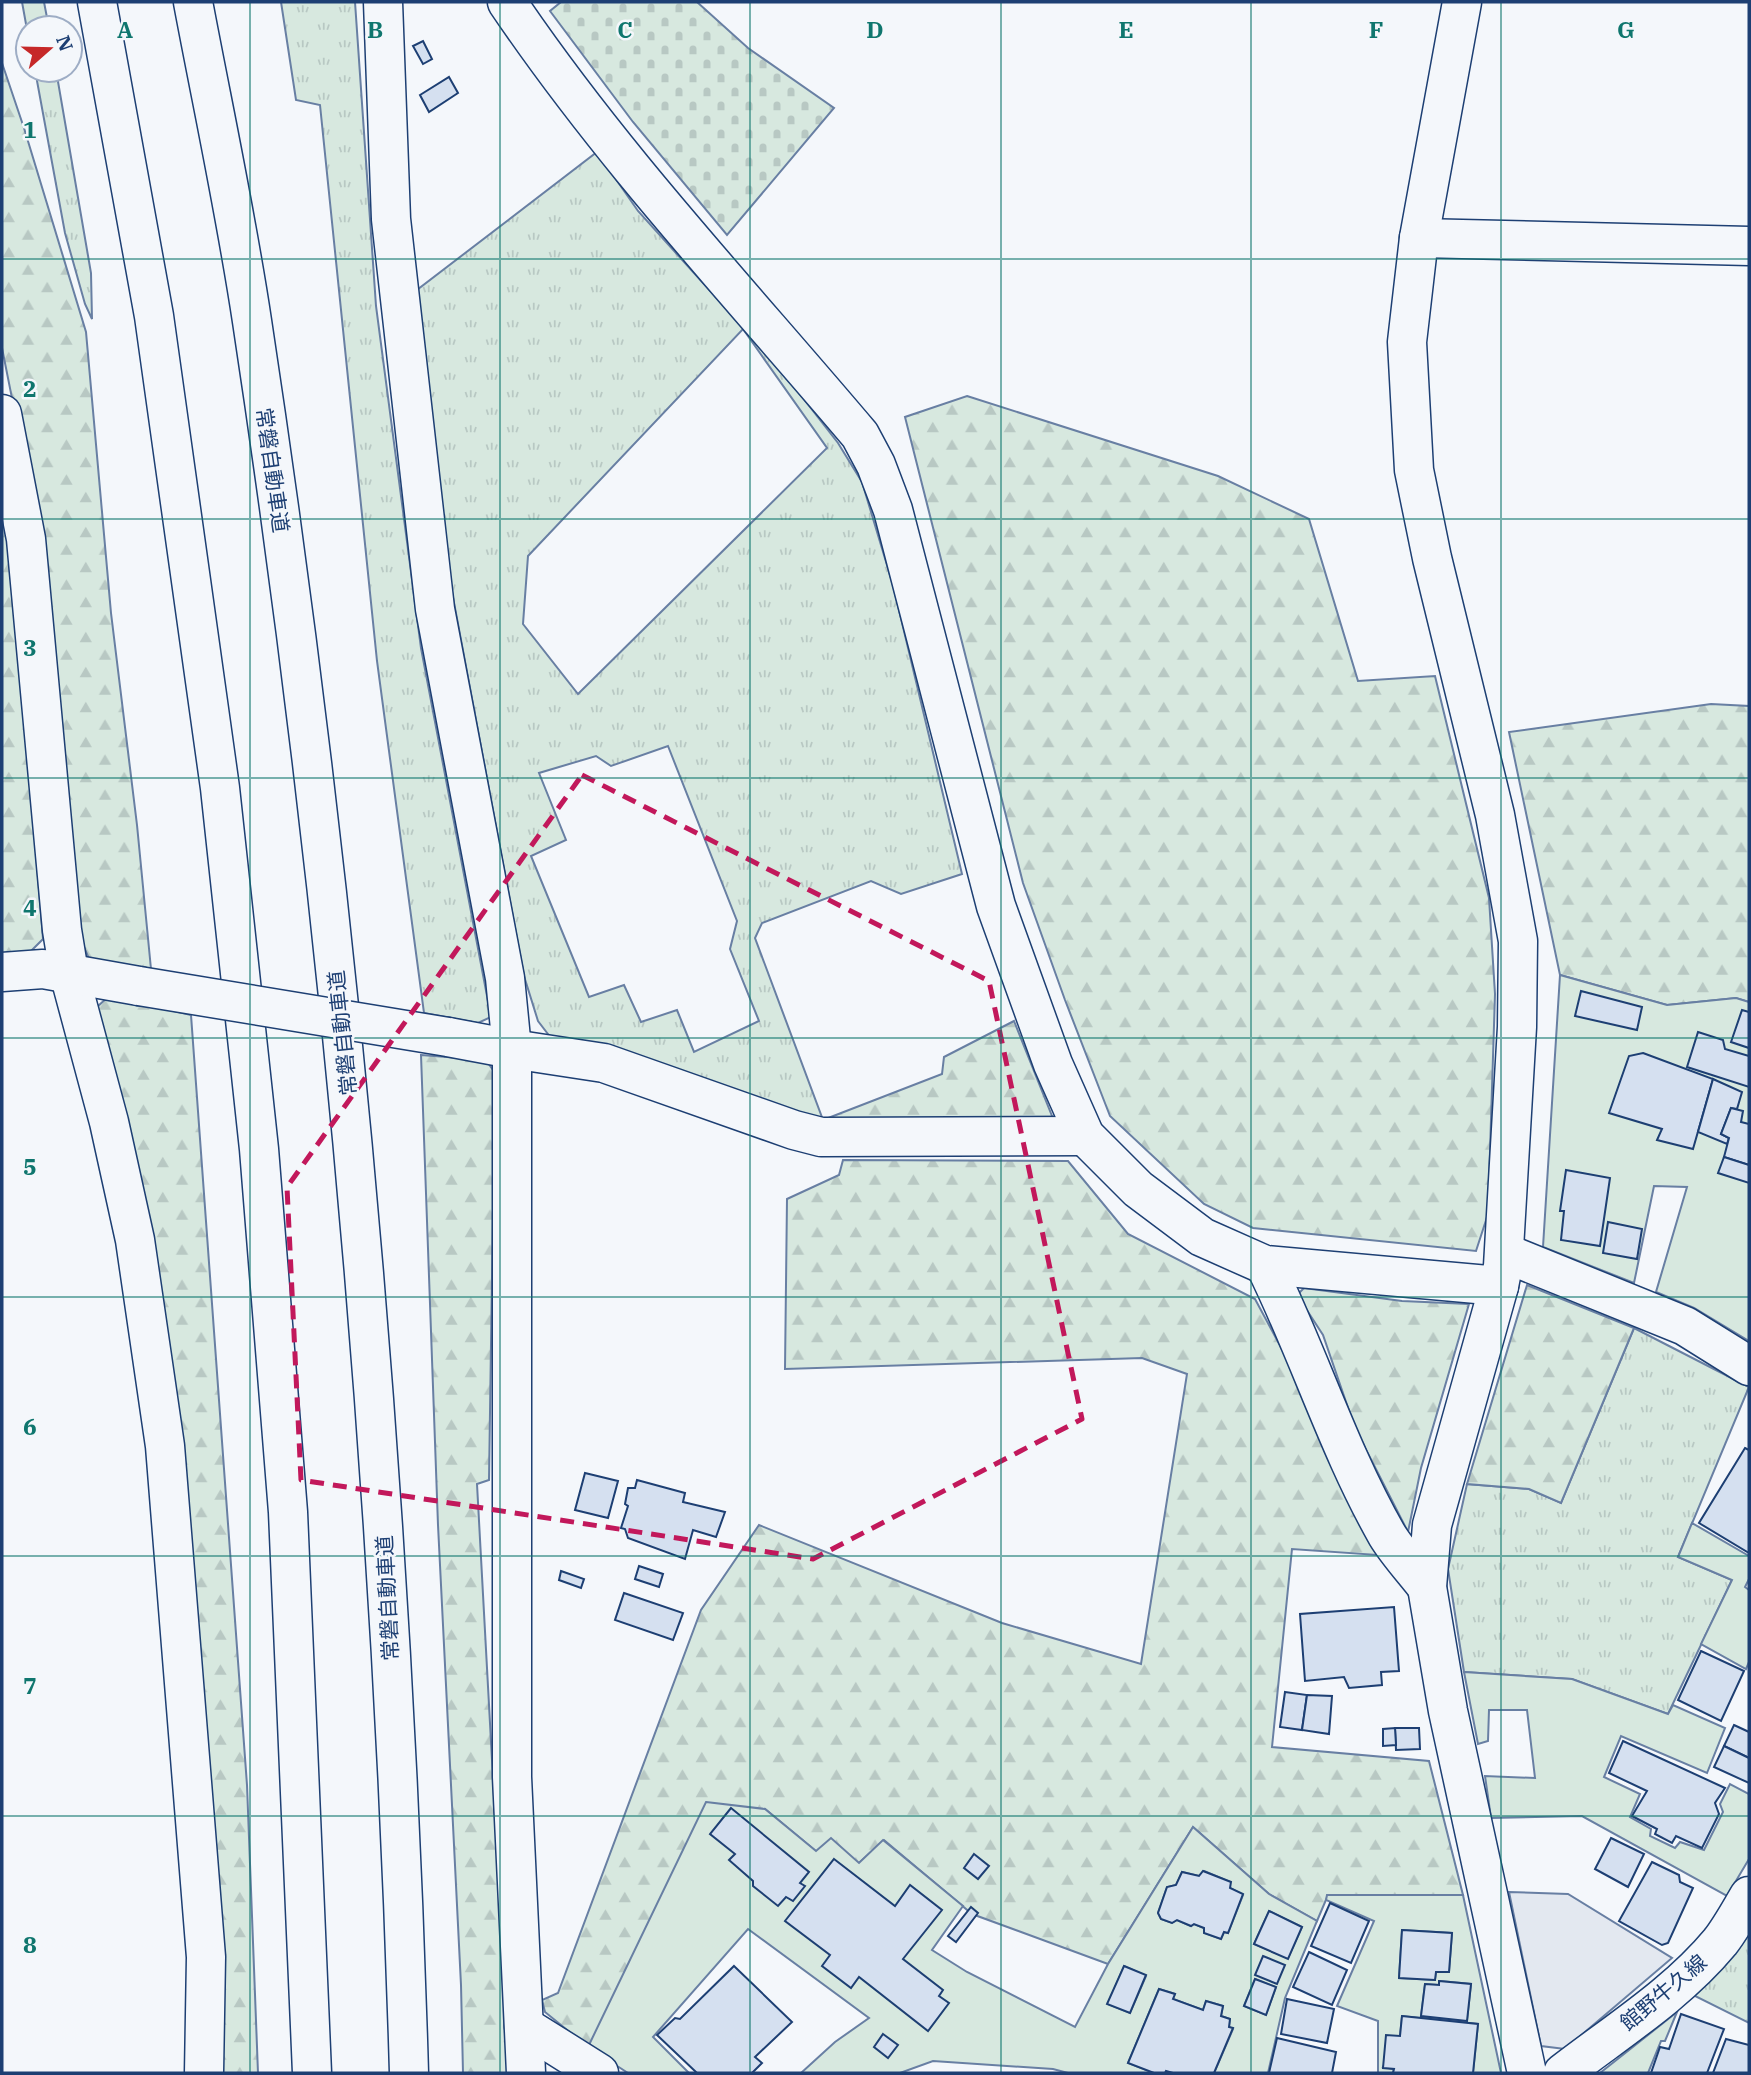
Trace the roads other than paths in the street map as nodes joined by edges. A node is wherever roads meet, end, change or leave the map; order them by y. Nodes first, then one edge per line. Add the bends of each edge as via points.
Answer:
1 (97, 2) edge
2 (193, 2) edge
3 (383, 2) edge
4 (507, 2) edge
5 (1462, 2) edge
6 (1419, 238) junction
7 (1749, 246) edge
8 (2, 414) edge
9 (2, 972) edge
10 (69, 973) junction
11 (512, 1049) junction
12 (1085, 1136) junction
13 (1265, 1265) junction
14 (1502, 1270) junction
15 (1749, 1366) edge
16 (1426, 1587) junction
17 (1749, 1896) edge
18 (524, 2026) junction
19 (204, 2073) edge
20 (312, 2073) edge
21 (409, 2073) edge
22 (526, 2073) edge
23 (599, 2073) edge
24 (1527, 2073) edge
25 (1563, 2073) edge

1 - 20 main road via 160,356 220,788 259,1149 288,1512
2 - 21 main road, 常磐自動車道 via 259,371 313,764 351,1118 382,1524
3 - 11 main road via 391,219 432,582 505,978
4 - 12 main road via 620,153 860,435 876,465 892,510 996,906 1053,1064
5 - 6 main road
6 - 7 main road
6 - 14 main road via 1407,342 1414,470 1494,814 1518,942
8 - 10 main road via 26,539
9 - 10 main road via 43,969
10 - 11 main road, bridge
10 - 19 main road via 135,1240 165,1446 206,1957
11 - 12 main road via 604,1063 821,1137
11 - 18 main road via 512,1777
12 - 13 main road via 1138,1189 1202,1237
13 - 14 main road
13 - 16 main road via 1388,1537
14 - 15 main road via 1685,1326
14 - 16 main road via 1432,1525
16 - 24 main road via 1448,1711
17 - 25 main road, 館野牛久線 via 1721,1941 1675,1987
18 - 22 main road
18 - 23 main road

